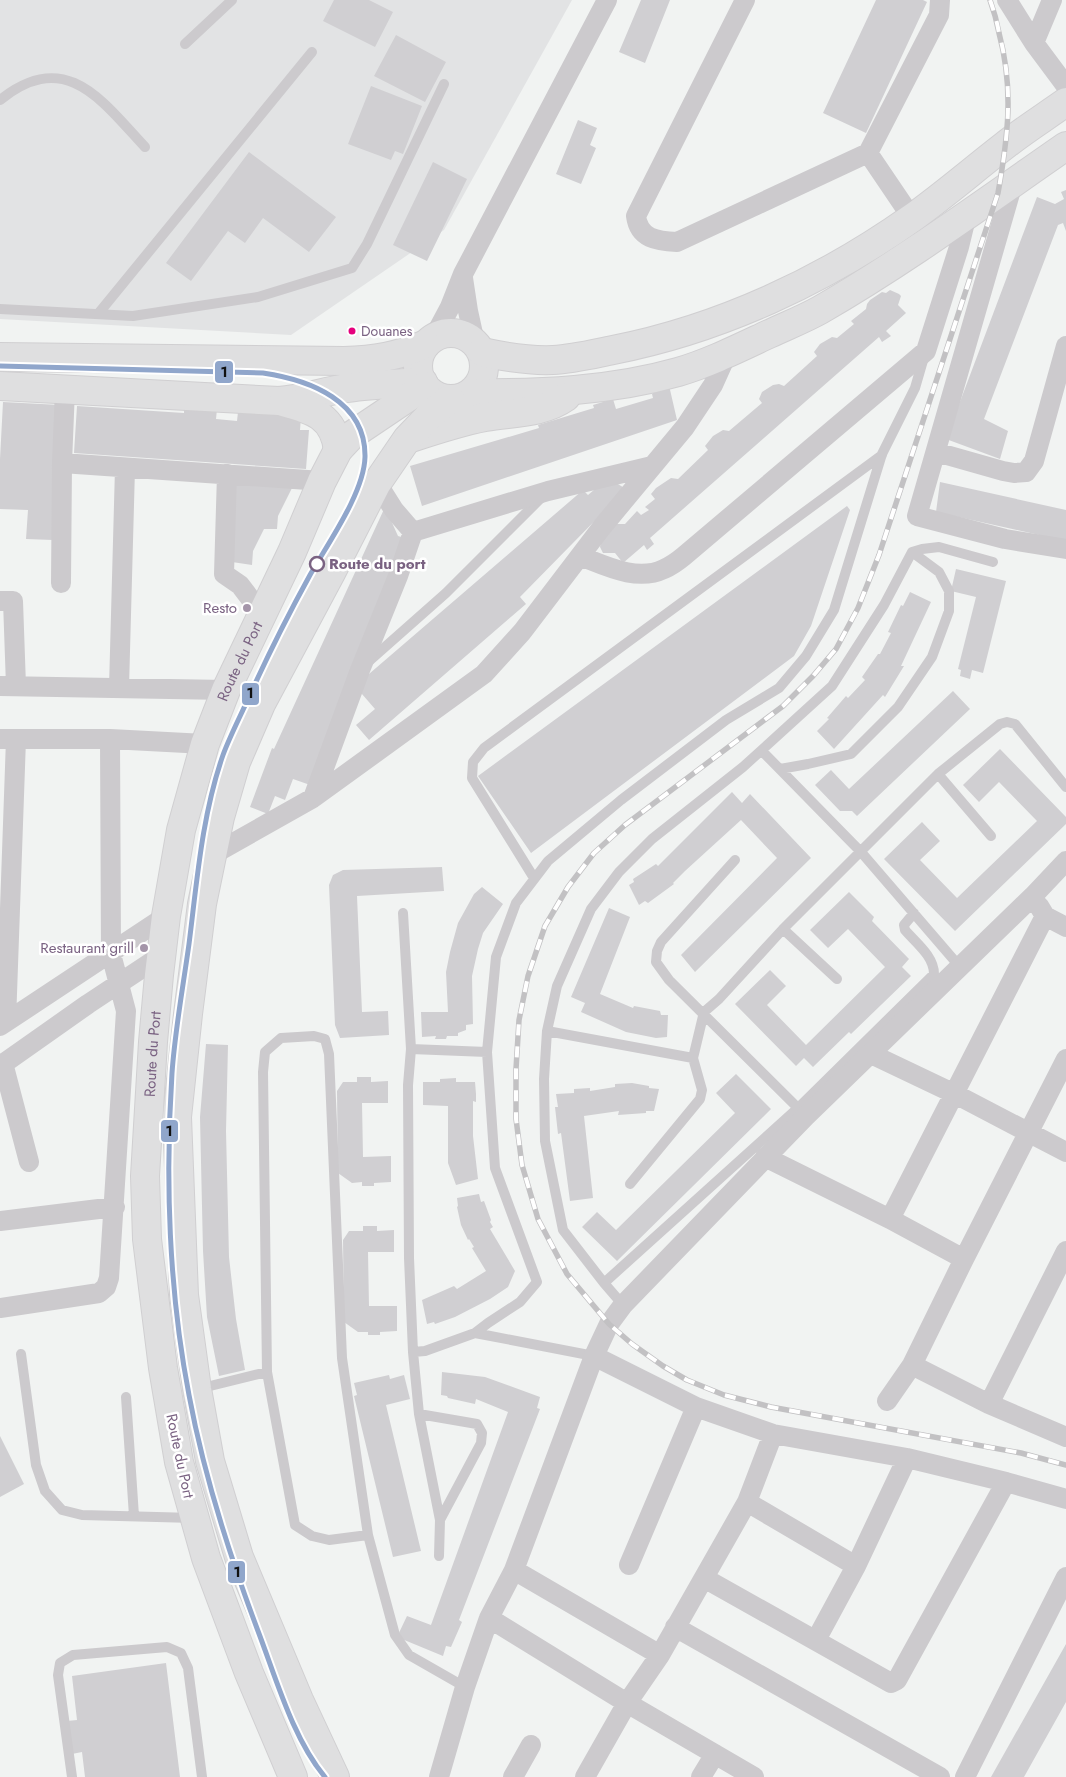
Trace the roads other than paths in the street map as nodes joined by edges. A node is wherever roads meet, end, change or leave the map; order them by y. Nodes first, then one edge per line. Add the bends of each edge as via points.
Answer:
1 (232, 0) edge
2 (607, 0) edge
3 (745, 0) edge
4 (940, 0) edge
5 (1007, 0) edge
6 (1052, 0) edge
7 (1034, 43) junction
8 (185, 44) dead end
9 (312, 52) dead end
10 (444, 84) dead end
11 (1066, 86) edge
12 (0, 100) edge
13 (1066, 102) edge
14 (1066, 146) edge
15 (146, 147) dead end
16 (868, 153) junction
17 (1013, 183) junction
18 (967, 214) junction
19 (912, 218) junction
20 (463, 274) junction
21 (0, 309) edge
22 (98, 314) junction
23 (430, 341) junction
24 (1066, 346) edge
25 (479, 347) junction
26 (926, 351) junction
27 (727, 354) junction
28 (0, 357) edge
29 (424, 384) junction
30 (0, 386) edge
31 (65, 389) junction
32 (577, 390) junction
33 (460, 397) junction
34 (279, 401) junction
35 (486, 417) junction
36 (407, 439) junction
37 (338, 450) junction
38 (936, 452) junction
39 (882, 454) junction
40 (62, 463) junction
41 (652, 466) junction
42 (125, 468) junction
43 (227, 474) junction
44 (322, 481) junction
45 (377, 483) junction
46 (548, 491) junction
47 (413, 532) junction
48 (1066, 549) edge
49 (912, 552) junction
50 (580, 556) junction
51 (993, 562) dead end
52 (60, 583) dead end
53 (0, 601) edge
54 (262, 614) junction
55 (360, 670) junction
56 (8, 686) edge
57 (119, 688) junction
58 (226, 690) junction
59 (8, 740) edge
60 (110, 740) junction
61 (205, 744) junction
62 (762, 751) junction
63 (780, 769) junction
64 (938, 774) junction
65 (1066, 787) edge
66 (312, 798) junction
67 (990, 836) dead end
68 (861, 852) junction
69 (212, 855) junction
70 (735, 860) dead end
71 (1066, 861) edge
72 (534, 878) junction
73 (1033, 896) junction
74 (403, 913) dead end
75 (914, 913) junction
76 (166, 916) junction
77 (1045, 916) junction
78 (1066, 927) edge
79 (783, 929) junction
80 (111, 954) junction
81 (162, 954) junction
82 (960, 967) junction
83 (837, 979) dead end
84 (119, 983) junction
85 (704, 1012) junction
86 (3, 1024) edge
87 (547, 1031) junction
88 (411, 1049) junction
89 (486, 1052) junction
90 (871, 1054) junction
91 (693, 1058) junction
92 (1066, 1059) edge
93 (2, 1064) edge
94 (955, 1094) junction
95 (802, 1112) junction
96 (1029, 1132) junction
97 (1066, 1152) edge
98 (766, 1157) junction
99 (29, 1162) dead end
100 (630, 1184) dead end
101 (115, 1207) junction
102 (890, 1219) junction
103 (0, 1221) edge
104 (1066, 1251) edge
105 (964, 1259) junction
106 (604, 1283) junction
107 (623, 1304) junction
108 (0, 1308) edge
109 (475, 1333) junction
110 (414, 1352) junction
111 (21, 1354) dead end
112 (594, 1356) junction
113 (912, 1365) junction
114 (267, 1372) junction
115 (197, 1389) junction
116 (126, 1397) dead end
117 (887, 1401) dead end
118 (989, 1404) junction
119 (696, 1407) junction
120 (419, 1414) junction
121 (773, 1434) junction
122 (1066, 1437) edge
123 (907, 1458) junction
124 (1006, 1482) junction
125 (1066, 1499) edge
126 (747, 1502) junction
127 (134, 1516) junction
128 (195, 1518) junction
129 (440, 1520) junction
130 (368, 1535) junction
131 (438, 1556) dead end
132 (628, 1565) dead end
133 (856, 1566) junction
134 (514, 1570) junction
135 (1066, 1577) edge
136 (704, 1578) junction
137 (489, 1618) junction
138 (675, 1627) junction
139 (816, 1640) junction
140 (660, 1654) junction
141 (465, 1687) junction
142 (627, 1703) junction
143 (531, 1745) dead end
144 (715, 1754) junction
145 (72, 1777) edge
146 (202, 1777) edge
147 (293, 1777) edge
148 (335, 1777) edge
149 (439, 1777) edge
150 (513, 1777) edge
151 (585, 1777) edge
152 (702, 1777) edge
153 (754, 1777) edge
154 (940, 1777) edge
155 (965, 1777) edge

1 - 8 lane
2 - 20 street
3 - 16 street via 636,216 638,226 659,241 677,242
4 - 16 street via 939,15
5 - 7 street
6 - 7 street
7 - 11 street
9 - 22 lane
10 - 22 lane via 367,244 352,268 258,297 133,316
12 - 15 lane via 38,79 68,80 94,93
13 - 19 main road via 1006,144
14 - 17 main road
16 - 19 street
17 - 18 main road
17 - 38 street
18 - 26 street
18 - 27 main road via 819,310
19 - 25 main road via 830,270 790,291 746,310 645,344 553,360 505,357
20 - 23 street via 450,307
20 - 25 street via 468,311
21 - 22 lane
23 - 25 main road via 445,333 456,333 467,336
23 - 28 main road via 391,357 362,360
23 - 29 main road via 418,363
24 - 38 street via 1034,461 1026,472 1003,471
25 - 33 main road via 485,363 484,374 479,385
26 - 39 lane via 915,388
26 - 50 street via 664,570 639,574 616,571
27 - 32 main road via 678,372
27 - 41 street via 709,392
29 - 33 main road via 440,397
29 - 34 main road via 351,387
29 - 37 main road, Route du Port via 352,435
30 - 31 main road
31 - 34 main road
31 - 40 street
32 - 33 main road
32 - 35 main road via 554,405 531,412
33 - 35 main road
33 - 36 main road, Route du Port via 430,415
34 - 37 main road via 306,408 324,418 335,434
35 - 36 main road
36 - 45 main road, Route du Port
37 - 44 main road, Route du Port
38 - 48 street via 918,516 1005,539
39 - 72 lane via 834,610 806,656 779,688 726,720 621,800 548,861
39 - 72 lane via 478,755 473,762 472,778
40 - 42 street
40 - 52 street
41 - 46 street
41 - 50 street
42 - 43 street
42 - 57 street
43 - 44 street
43 - 54 street via 224,574 240,585
44 - 54 main road, Route du Port
45 - 47 street
45 - 69 main road, Route du Port via 261,704 228,789
46 - 47 street
46 - 55 lane via 446,592
47 - 55 street
49 - 51 lane via 940,547
49 - 62 lane via 884,605 832,686
49 - 63 lane via 939,572 949,591 949,611 932,657 898,707 851,754
50 - 66 street via 522,632 484,674
53 - 56 street via 13,601
54 - 58 main road, Route du Port
55 - 66 street
56 - 57 street
57 - 58 street
58 - 61 main road, Route du Port
59 - 60 street
59 - 86 street
60 - 61 street
60 - 80 street
61 - 76 main road, Route du Port via 181,830
62 - 63 lane
62 - 87 lane via 652,839 619,872 591,909 557,986
63 - 68 lane
64 - 65 lane via 1000,724 1008,722 1015,724
64 - 67 lane
64 - 68 lane
66 - 69 street
68 - 75 lane
68 - 79 lane
69 - 115 main road, Route du Port via 197,940 177,1116 184,1295
70 - 85 lane via 661,942 657,951 656,962 669,980
71 - 73 street
72 - 89 lane via 516,903 496,957
73 - 77 street
73 - 82 street
74 - 88 lane
75 - 82 lane
75 - 95 lane via 904,925 905,930 928,956 934,966 934,974
76 - 80 street
76 - 81 main road, Route du Port
77 - 78 street
77 - 94 street
79 - 83 lane
79 - 85 lane
80 - 84 street
80 - 86 street
81 - 84 street
81 - 128 main road, Route du Port via 148,1111 147,1239 179,1462
82 - 90 street
84 - 93 street
84 - 101 street via 126,1011
85 - 91 lane
85 - 95 lane
87 - 91 lane
87 - 106 lane via 545,1141 563,1230
88 - 89 lane
88 - 110 lane via 408,1085 409,1258
89 - 109 lane via 495,1168 537,1282 520,1302
90 - 94 street
90 - 95 street
91 - 100 lane via 702,1090 700,1099
92 - 96 street
93 - 99 street
94 - 96 street
94 - 102 street
95 - 98 street
95 - 106 lane
96 - 97 street
96 - 105 street
98 - 102 street
98 - 107 street
101 - 103 street
101 - 108 street via 106,1287 99,1293
102 - 105 street
104 - 118 street
105 - 113 street
106 - 107 lane
107 - 112 street
109 - 110 lane
109 - 112 lane
110 - 120 lane
111 - 127 lane via 36,1465 45,1491 62,1510 82,1515
112 - 119 street
112 - 134 street
113 - 117 street
113 - 118 street
114 - 115 lane
114 - 130 lane via 295,1525 312,1536 330,1540
114 - 130 lane via 265,1052 281,1038 314,1036 325,1039 330,1054 342,1358
115 - 148 main road, Route du Port via 210,1461 239,1557
116 - 127 lane
118 - 122 street
119 - 121 street
119 - 132 street
120 - 129 lane
120 - 129 lane via 478,1424 482,1433 480,1443
121 - 123 street
121 - 126 street
123 - 124 street
123 - 133 street
124 - 125 street
124 - 139 street via 898,1680 891,1682
126 - 133 street
126 - 136 street
127 - 128 lane
128 - 147 main road, Route du Port via 206,1558 246,1665
129 - 131 lane
130 - 141 lane via 395,1635 409,1655
133 - 139 street
134 - 137 street
134 - 140 street
135 - 155 street
136 - 138 street
136 - 139 street
137 - 141 street
137 - 142 street
138 - 140 street
138 - 154 street
140 - 142 street
141 - 149 street
142 - 144 street
142 - 151 street
143 - 150 street
144 - 152 street
144 - 153 street
145 - 146 lane via 58,1675 60,1663 73,1654 167,1647 181,1653 188,1668

